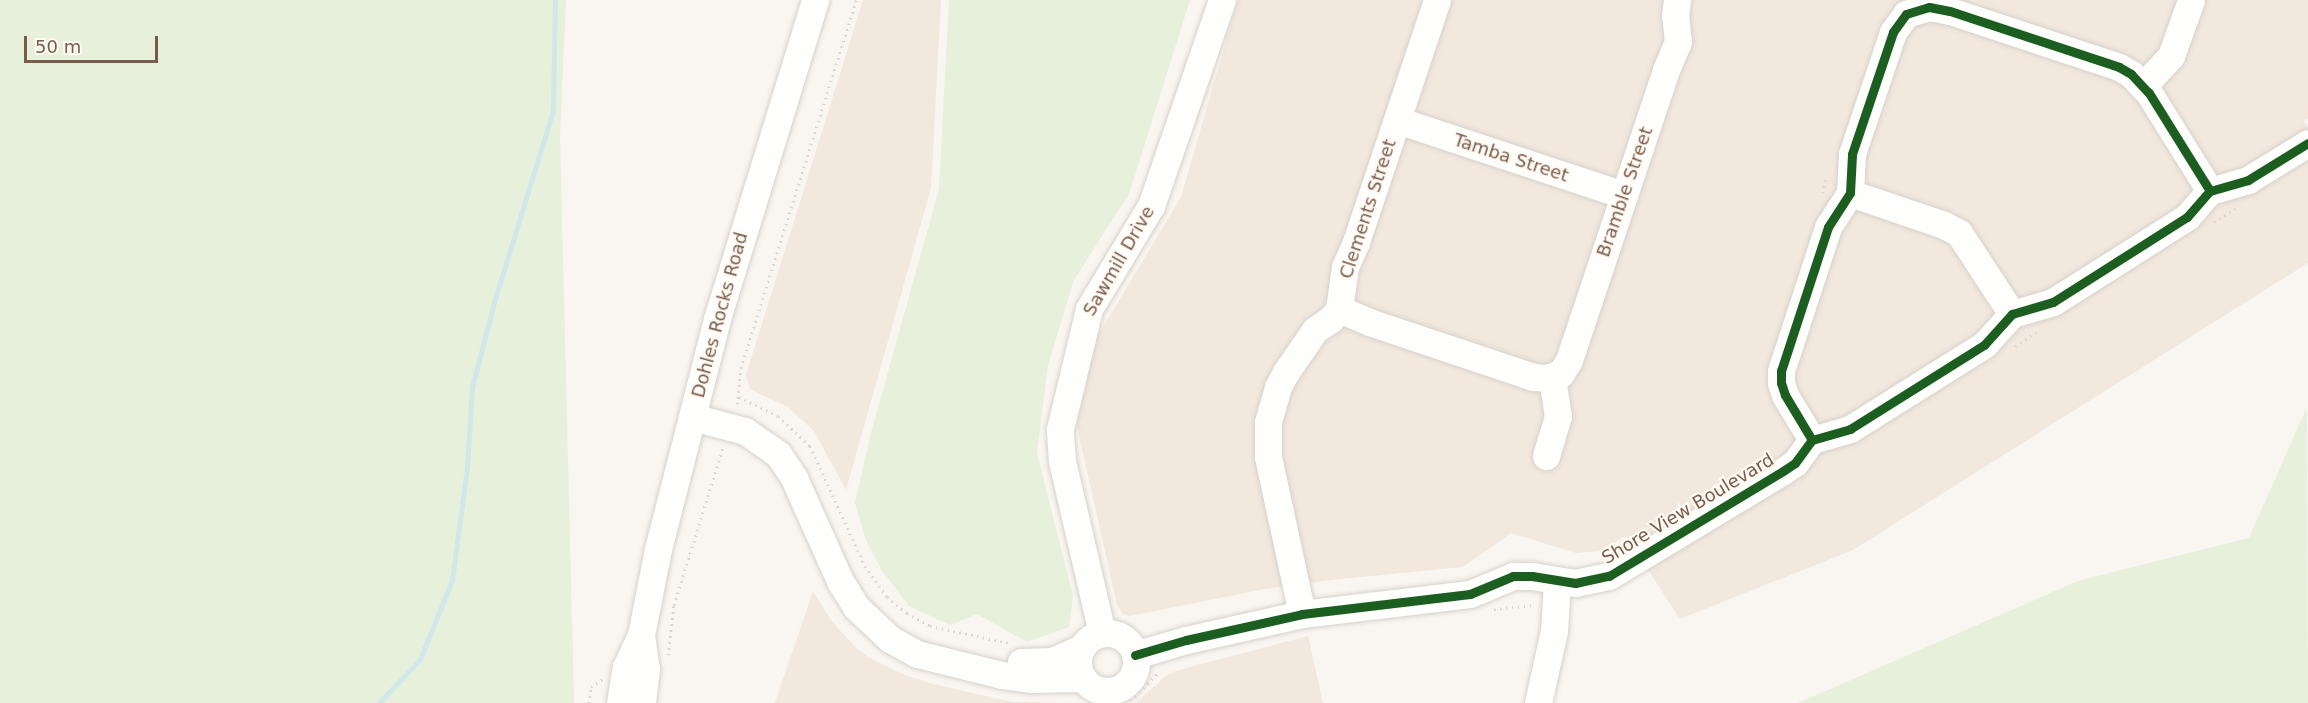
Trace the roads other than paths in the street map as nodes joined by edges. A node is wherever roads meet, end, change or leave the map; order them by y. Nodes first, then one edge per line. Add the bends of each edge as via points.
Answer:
1 (816, 0) edge
2 (1222, 0) edge
3 (1437, 0) edge
4 (2191, 0) edge
5 (1675, 1) edge
6 (2143, 86) junction
7 (1397, 120) junction
8 (2308, 143) edge
9 (2210, 191) junction
10 (1850, 193) junction
11 (1624, 195) junction
12 (1339, 309) junction
13 (2012, 314) junction
14 (1552, 377) junction
15 (694, 410) junction
16 (1812, 440) junction
17 (1546, 456) dead end
18 (1557, 582) junction
19 (1302, 614) junction
20 (641, 635) junction
21 (1091, 641) junction
22 (1135, 655) junction
23 (1082, 678) junction
24 (620, 703) edge
25 (642, 703) edge
26 (1538, 703) edge

1 - 15 street, Dohles Rocks Road via 736,253
2 - 21 street, Sawmill Drive via 1151,206 1096,296 1084,323 1060,429
3 - 7 street, Clements Street
4 - 6 street via 2171,56
5 - 11 street, Bramble Street via 1678,42
6 - 9 street
6 - 10 street via 2119,68 1950,11 1929,7 1914,10 1901,19 1893,32 1851,159
7 - 11 street, Tamba Street
7 - 12 street, Clements Street via 1342,276
8 - 9 street via 2246,181
9 - 13 street via 2187,217 2053,302
10 - 13 street via 1959,233
10 - 16 street via 1828,227 1780,377 1785,395
11 - 14 street, Bramble Street via 1569,360 1561,373
12 - 14 street via 1523,374
12 - 19 street via 1315,330 1286,372 1268,422 1268,458
13 - 16 street via 1984,345 1861,422
14 - 17 street via 1559,410
15 - 20 street, Dohles Rocks Road via 658,549
15 - 21 street via 751,416 791,445 809,472 860,584 880,612 894,622 922,638 1021,662 1052,661
15 - 23 street via 744,431 778,454 794,478 840,581 861,613 890,639 917,654 1002,675
16 - 18 street, Shore View Boulevard via 1795,463 1630,566 1589,582
18 - 19 street, Shore View Boulevard via 1520,576 1470,594
18 - 26 street via 1554,631
19 - 22 street, Shore View Boulevard
20 - 24 street, Dohles Rocks Road via 626,667
20 - 25 street, Dohles Rocks Road via 646,669
21 - 22 street via 1110,633 1126,640
21 - 23 street via 1078,663
22 - 23 street via 1130,681 1114,691 1096,690

